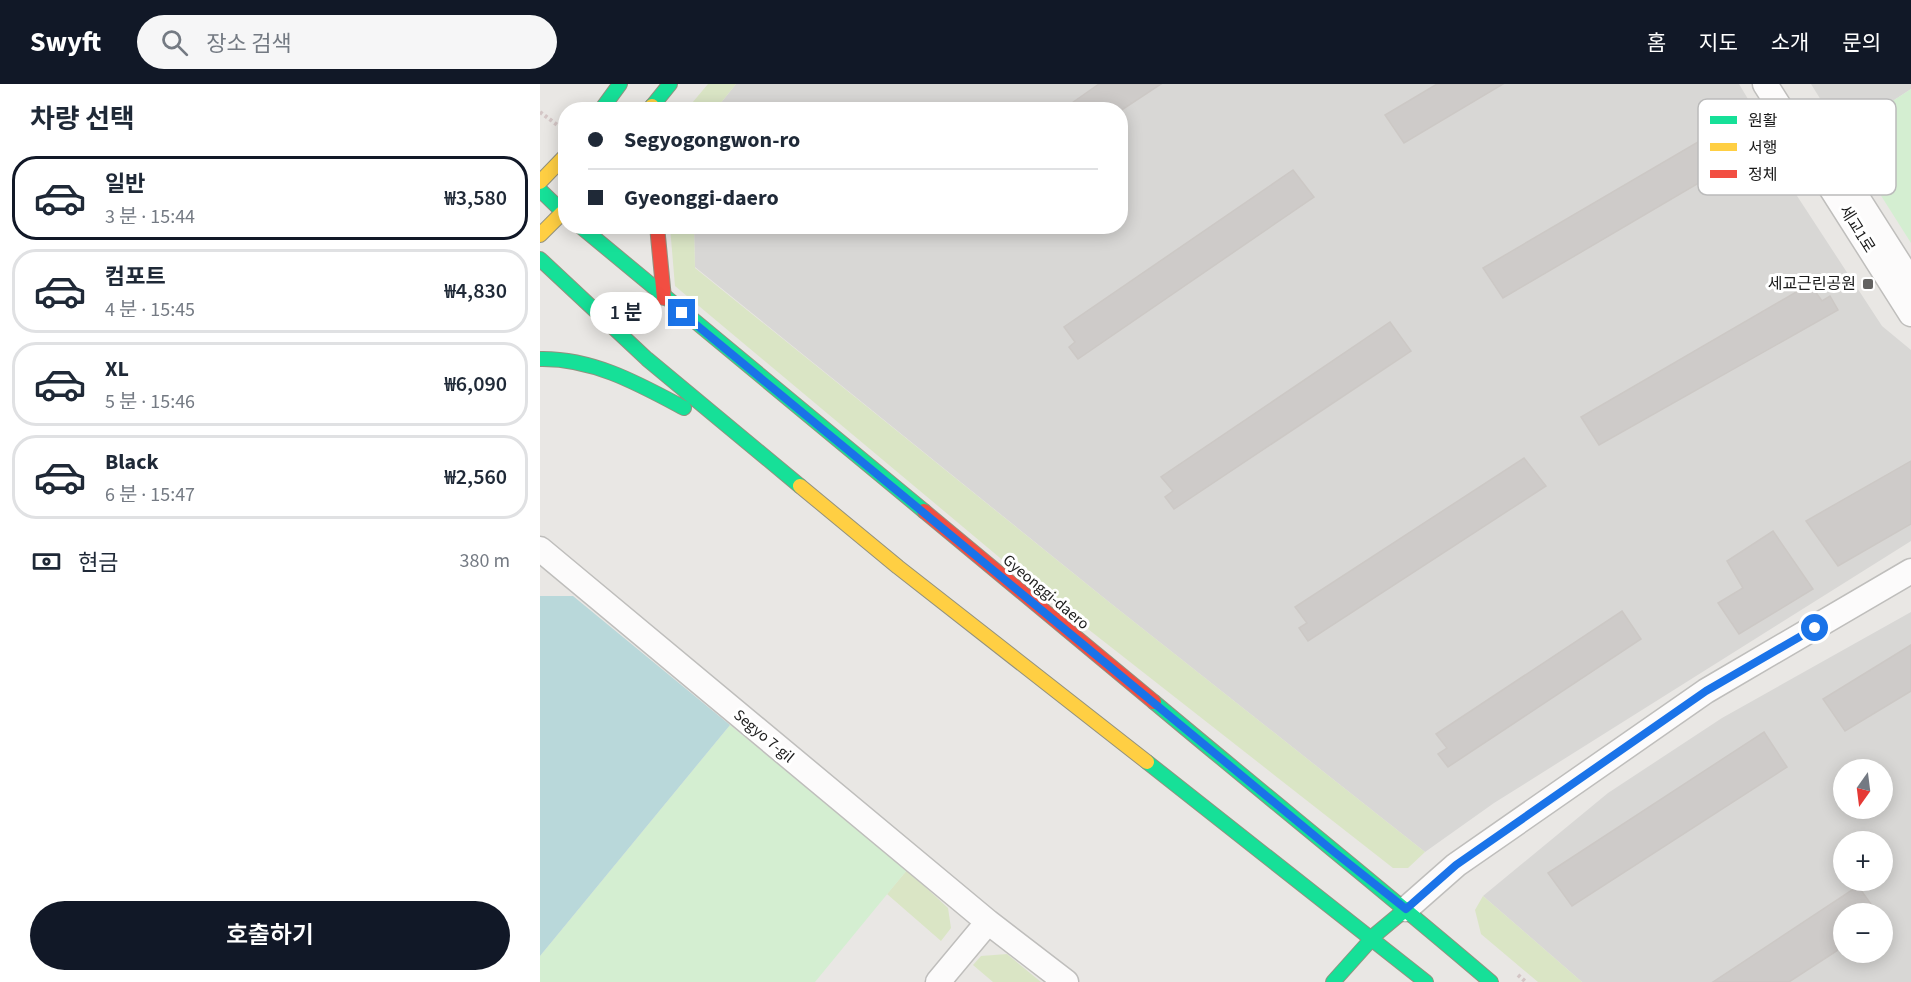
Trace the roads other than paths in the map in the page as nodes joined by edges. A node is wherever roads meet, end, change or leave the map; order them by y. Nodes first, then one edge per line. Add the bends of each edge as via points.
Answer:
1 (621, 84) edge
2 (670, 84) edge
3 (1765, 84) edge
4 (1785, 84) edge
5 (1775, 99) edge
6 (1795, 99) edge
7 (607, 102) edge
8 (656, 102) edge
9 (558, 163) edge
10 (540, 182) edge
11 (540, 190) edge
12 (1835, 195) edge
13 (1856, 195) edge
14 (558, 206) edge
15 (558, 218) edge
16 (590, 234) edge
17 (658, 234) edge
18 (540, 235) edge
19 (540, 259) edge
20 (1911, 282) edge
21 (664, 298) junction
22 (1911, 314) edge
23 (540, 359) edge
24 (745, 442) junction
25 (540, 549) edge
26 (1911, 571) edge
27 (1406, 909) junction
28 (988, 922) junction
29 (1371, 937) junction
30 (938, 982) edge
31 (1066, 982) edge
32 (1333, 982) edge
33 (1426, 982) edge
34 (1491, 982) edge

1 - 7 main road
2 - 8 main road
3 - 5 street, 세교1로
4 - 6 street
9 - 10 main road
11 - 14 main road
12 - 22 street, 세교1로
13 - 20 street
15 - 18 main road
16 - 21 main road, Gyeonggi-daero
17 - 21 main road
19 - 24 main road
21 - 27 main road, Gyeonggi-daero
23 - 24 main road via 554,357 591,365 638,383
24 - 29 main road via 898,567
25 - 28 street, Segyo 7-gil
26 - 27 street via 1706,691 1456,865
27 - 29 main road
27 - 34 main road, Gyeonggi-daero
28 - 30 street
28 - 31 street, Segyo 7-gil
29 - 32 main road
29 - 33 main road

